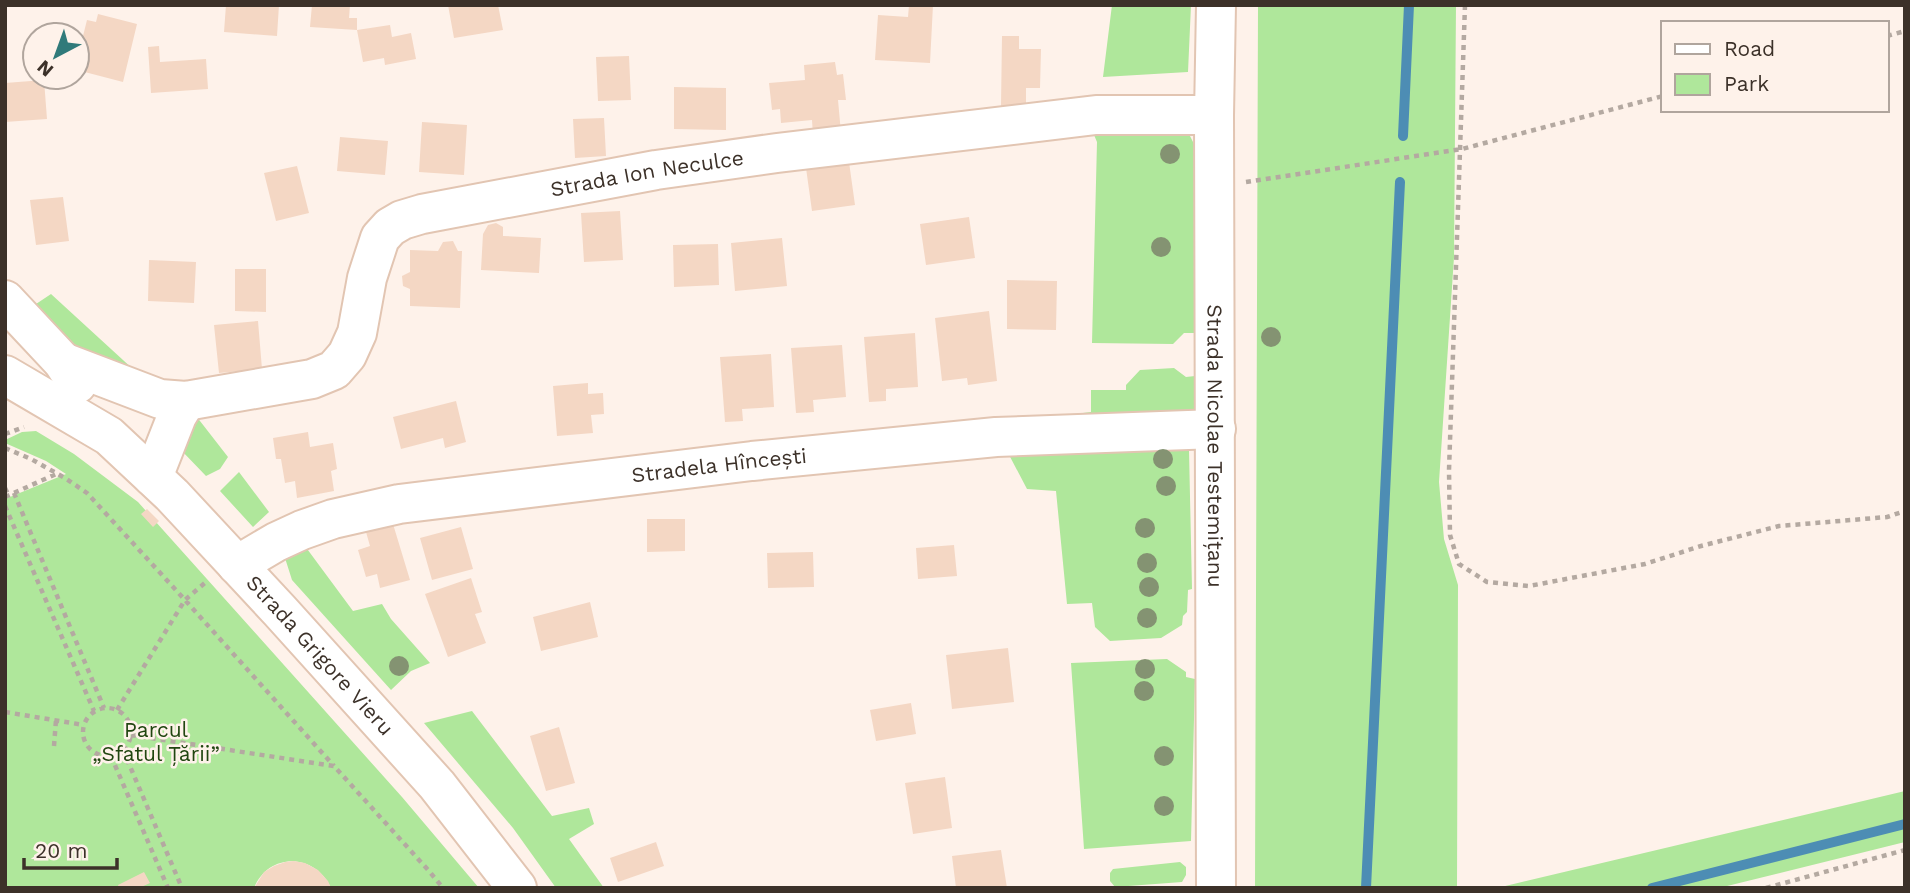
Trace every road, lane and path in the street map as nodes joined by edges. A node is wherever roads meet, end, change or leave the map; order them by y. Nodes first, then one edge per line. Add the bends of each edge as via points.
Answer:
1 (1216, 5) edge
2 (1465, 5) edge
3 (1661, 97) edge
4 (1214, 115) junction
5 (1462, 149) junction
6 (1214, 187) junction
7 (5, 300) edge
8 (5, 347) edge
9 (64, 362) junction
10 (5, 375) edge
11 (5, 400) edge
12 (186, 401) junction
13 (101, 423) junction
14 (1216, 429) junction
15 (5, 448) edge
16 (57, 473) junction
17 (153, 477) junction
18 (5, 488) edge
19 (9, 495) edge
20 (5, 506) edge
21 (1905, 511) edge
22 (36, 546) junction
23 (25, 551) junction
24 (225, 571) junction
25 (185, 600) junction
26 (63, 611) junction
27 (53, 616) junction
28 (92, 680) junction
29 (82, 684) junction
30 (104, 708) junction
31 (117, 710) junction
32 (94, 711) junction
33 (5, 712) edge
34 (56, 720) junction
35 (84, 725) junction
36 (131, 735) junction
37 (54, 746) dead end
38 (123, 750) junction
39 (111, 756) junction
40 (334, 766) junction
41 (164, 846) junction
42 (1905, 850) edge
43 (152, 851) junction
44 (168, 888) edge
45 (182, 888) edge
46 (443, 888) edge
47 (517, 888) edge
48 (1216, 888) edge
49 (1766, 888) edge

1 - 4 street, Strada Nicolae Testemițanu
2 - 5 path
3 - 5 path
4 - 6 street, Strada Nicolae Testemițanu
4 - 12 street, Strada Ion Neculce via 1096,114 777,153 656,170 412,217 390,227 380,238 357,333 334,370 312,379
5 - 6 path
5 - 21 path via 1449,470 1450,535 1459,564 1488,582 1529,586 1645,564 1779,526 1887,517
6 - 14 street, Strada Nicolae Testemițanu
7 - 9 street
8 - 13 street
9 - 12 street, Strada Ion Neculce via 160,400
9 - 13 street
10 - 13 street
11 - 13 street
12 - 17 street
13 - 17 street, Strada Grigore Vieru
14 - 24 street, Stradela Hîncești via 983,439 752,461 399,504 302,530
14 - 48 street, Strada Nicolae Testemițanu
15 - 16 path
16 - 19 path
16 - 25 path via 87,494
17 - 24 street, Strada Grigore Vieru via 193,516
18 - 19 path
19 - 22 path
20 - 23 path
22 - 23 path
22 - 26 path
23 - 27 path
24 - 25 path
24 - 47 street, Strada Grigore Vieru via 437,785
25 - 31 path
25 - 40 path
26 - 27 path
26 - 28 path
27 - 29 path
28 - 29 path
28 - 30 path
29 - 32 path
30 - 31 path
30 - 32 path
31 - 36 path via 128,720
32 - 35 path
33 - 34 path
34 - 35 path
34 - 37 path
35 - 39 path via 89,748
36 - 38 path
36 - 40 path
38 - 39 path
38 - 41 path
39 - 43 path
40 - 46 path
41 - 43 path
41 - 45 path
42 - 49 path
43 - 44 path

